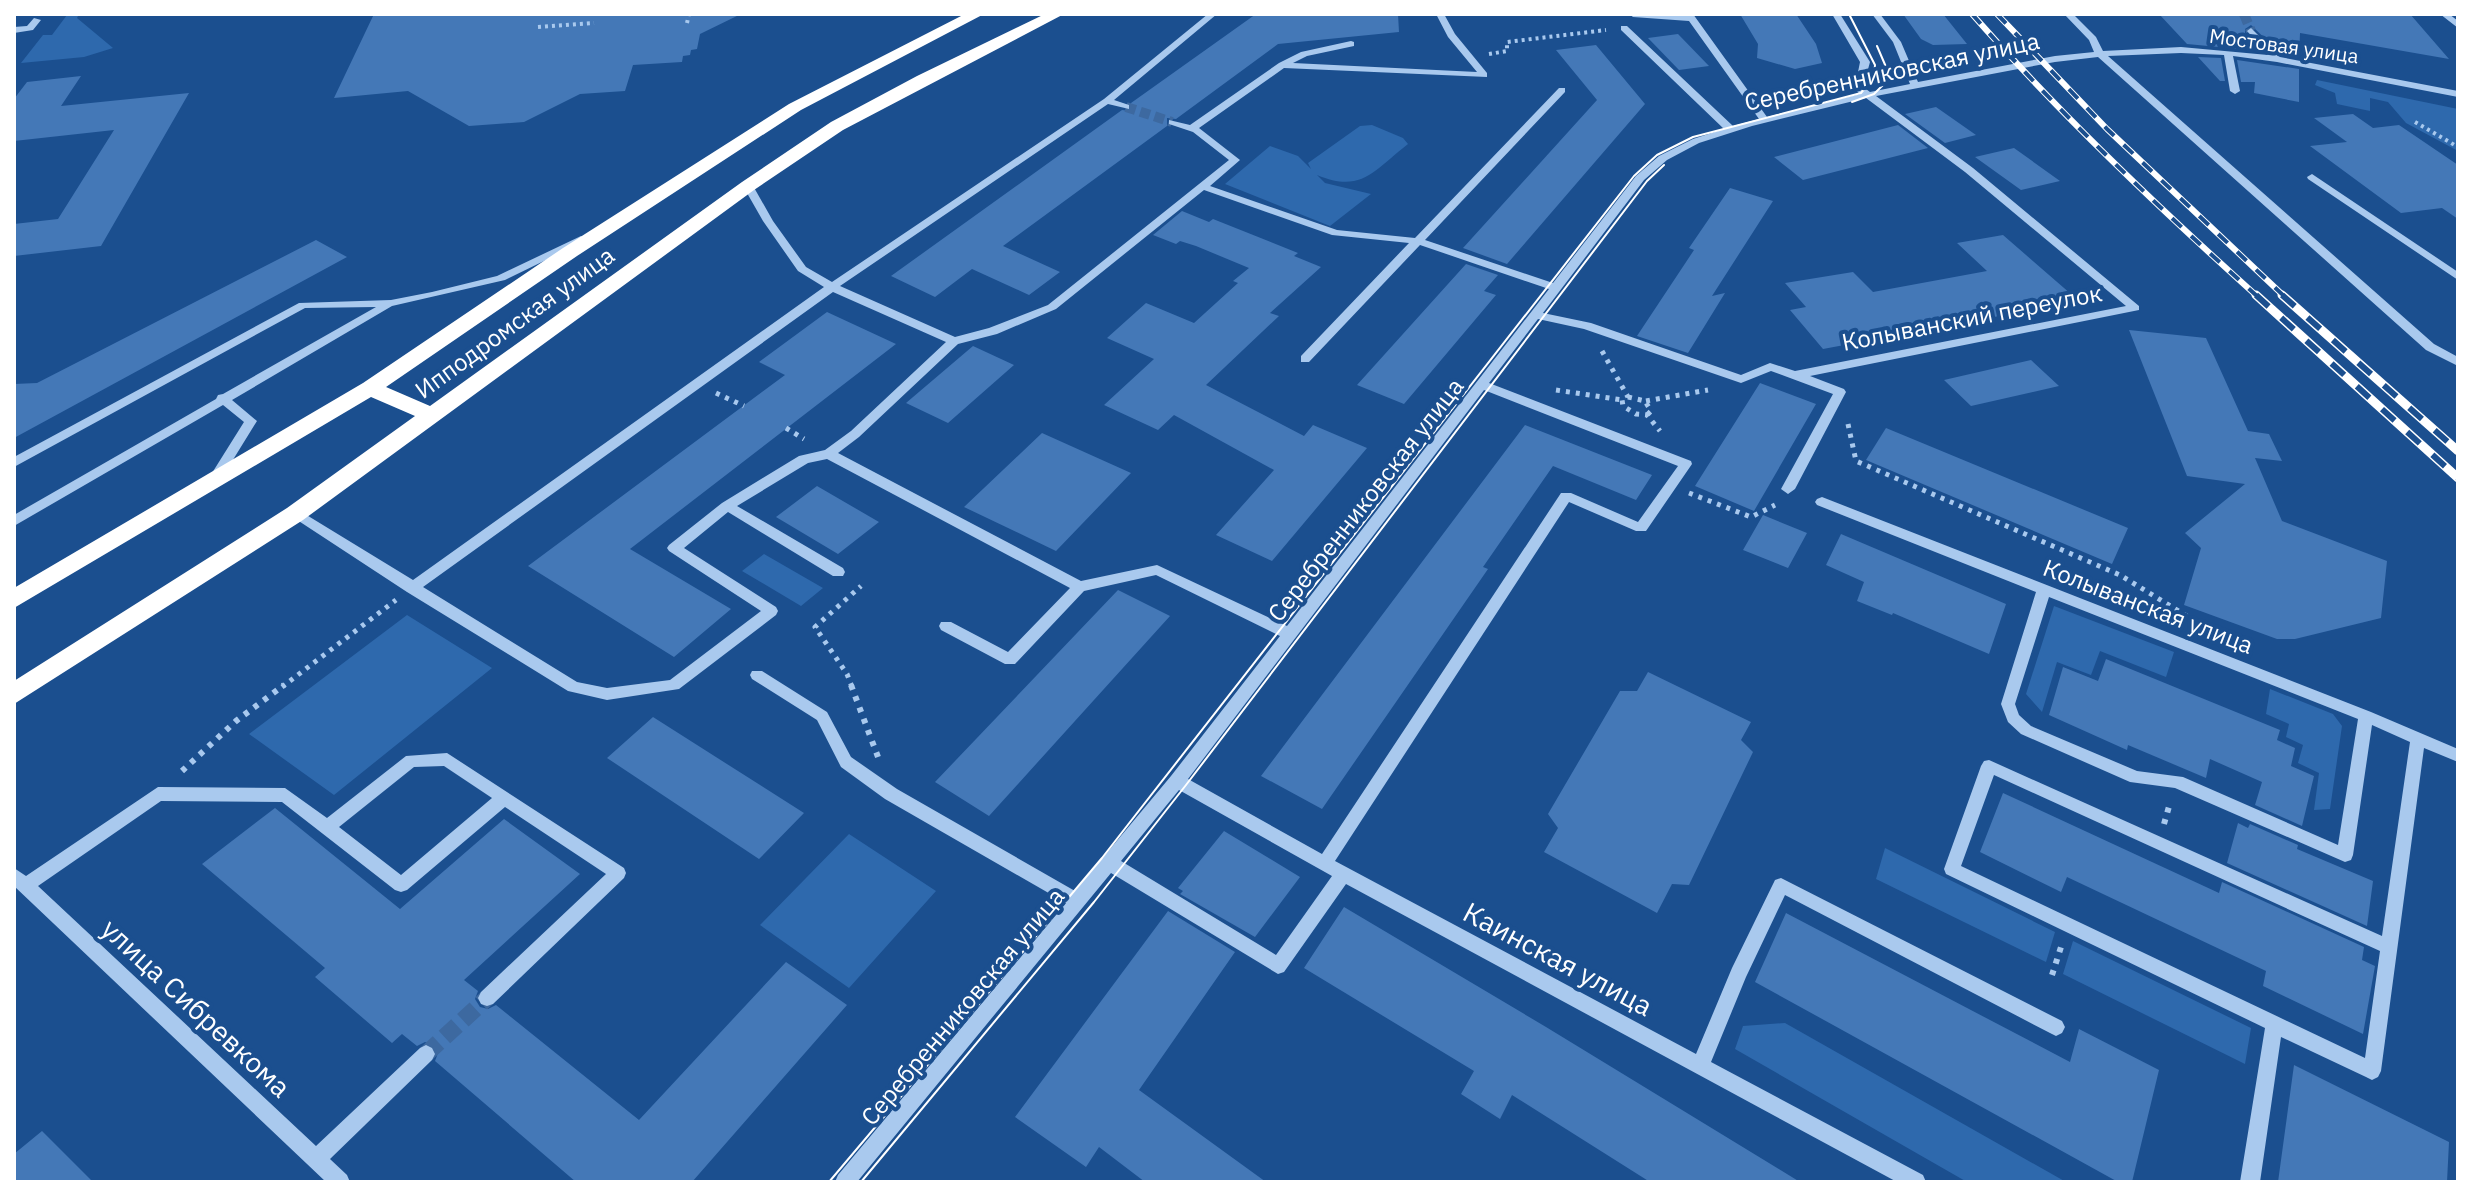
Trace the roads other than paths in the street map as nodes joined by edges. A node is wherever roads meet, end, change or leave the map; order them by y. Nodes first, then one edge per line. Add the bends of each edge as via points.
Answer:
1 (977, 14) edge
2 (1057, 14) edge
3 (1213, 14) edge
4 (1440, 14) edge
5 (1633, 14) edge
6 (1836, 14) edge
7 (1876, 14) edge
8 (2068, 14) edge
9 (2444, 14) edge
10 (1690, 16) edge
11 (37, 20) dead end
12 (2458, 25) edge
13 (1624, 28) road end
14 (14, 30) edge
15 (2251, 31) tunnel mouth
16 (1351, 44) dead end
17 (2228, 53) junction
18 (2100, 54) junction
19 (2055, 59) joint
20 (2277, 59) junction
21 (1282, 65) junction
22 (1915, 86) junction
23 (1562, 90) dead end
24 (2235, 91) dead end
25 (2458, 94) edge
26 (1867, 95) junction
27 (1107, 101) junction
28 (1126, 107) tunnel mouth
29 (1765, 121) junction
30 (1172, 122) tunnel mouth
31 (1191, 129) junction
32 (1731, 130) junction
33 (2312, 177) dead end
34 (748, 186) junction
35 (1201, 186) junction
36 (621, 220) junction
37 (1417, 241) junction
38 (2458, 277) edge
39 (832, 287) junction
40 (1557, 288) junction
41 (391, 303) junction
42 (1537, 315) junction
43 (954, 341) junction
44 (1305, 359) dead end
45 (2458, 362) edge
46 (1795, 375) junction
47 (1483, 385) junction
48 (370, 388) junction
49 (222, 398) junction
50 (431, 415) junction
51 (829, 454) junction
52 (14, 463) edge
53 (211, 484) junction
54 (1788, 489) dead end
55 (1822, 502) dead end
56 (727, 506) junction
57 (295, 514) junction
58 (14, 521) edge
59 (838, 572) dead end
60 (1080, 587) junction
61 (412, 588) junction
62 (2044, 590) junction
63 (14, 599) edge
64 (946, 626) dead end
65 (1290, 634) junction
66 (757, 675) dead end
67 (14, 694) edge
68 (2366, 716) junction
69 (2418, 739) junction
70 (2458, 756) edge
71 (1177, 781) junction
72 (504, 798) junction
73 (327, 827) junction
74 (1325, 863) junction
75 (1111, 864) junction
76 (1343, 874) junction
77 (20, 880) edge
78 (1079, 902) junction
79 (2389, 947) junction
80 (487, 998) tunnel mouth
81 (2274, 1025) junction
82 (2056, 1027) dead end
83 (426, 1054) tunnel mouth
84 (1701, 1065) junction
85 (316, 1159) junction
86 (340, 1182) edge
87 (845, 1182) edge
88 (1916, 1182) edge
89 (2250, 1182) edge

1 - 36 highway, Ипподромская улица via 795,107
2 - 34 highway, Ипподромская улица via 837,126
3 - 27 street
4 - 21 street via 1484,75
5 - 10 street
6 - 26 street via 1865,62 1852,83
7 - 22 street via 1897,42
8 - 18 street
9 - 12 street
10 - 29 street
11 - 14 street via 30,28
13 - 32 street
15 - 20 street
16 - 21 street via 1304,54
17 - 18 street, Мостовая улица
17 - 20 street, Мостовая улица
17 - 24 street
18 - 19 street, Мостовая улица
18 - 45 street via 2430,347
19 - 22 street, Серебренниковская улица
20 - 25 street, Мостовая улица
21 - 31 street
22 - 26 street, Серебренниковская улица
23 - 37 street
26 - 29 street, Серебренниковская улица
26 - 46 street, Колыванский переулок via 1969,170 2135,308
27 - 28 street
27 - 39 street
29 - 32 street, Серебренниковская улица
30 - 31 street
31 - 35 street via 1235,160
32 - 40 street, Серебренниковская улица via 1663,158 1640,178
33 - 38 street
34 - 39 street via 802,269
34 - 50 highway, Ипподромская улица
35 - 37 street via 1336,233
35 - 43 street via 1052,307
36 - 41 street via 501,278
36 - 48 highway, Ипподромская улица
37 - 40 street
37 - 44 street
39 - 43 street
39 - 61 street
40 - 42 street, Серебренниковская улица
41 - 49 street
41 - 52 street via 303,305
42 - 46 street, Колыванский переулок via 1587,326 1741,379 1770,367
42 - 47 street, Серебренниковская улица
43 - 51 street
46 - 54 street via 1840,392
47 - 65 street, Серебренниковская улица
47 - 74 street via 1686,464 1641,528 1566,496
48 - 50 highway
48 - 53 highway, Ипподромская улица
49 - 53 street via 251,421
49 - 58 street
50 - 57 highway, Ипподромская улица
51 - 56 street via 804,459
51 - 60 street
53 - 63 highway, Ипподромская улица
55 - 62 street, Колыванская улица
56 - 59 street
56 - 61 street via 674,548 771,611 674,685 607,694 573,687
57 - 61 street
57 - 67 highway, Ипподромская улица
60 - 64 street via 1010,660
60 - 65 street via 1157,570
62 - 68 street, Колыванская улица
62 - 68 street via 2008,704 2013,718 2026,730 2136,777 2177,782 2345,855
65 - 71 street, Серебренниковская улица
66 - 78 street via 822,716 846,762 891,794
68 - 69 street, Колыванская улица
69 - 70 street, Колыванская улица
69 - 79 street
71 - 74 street, Каинская улица
71 - 75 street, Серебренниковская улица
72 - 73 street via 447,759 411,761
72 - 73 street via 401,885
72 - 80 street via 618,873
73 - 77 street via 285,795 158,794
74 - 76 street, Каинская улица
75 - 76 street via 1278,966
75 - 78 street, Серебренниковская улица
76 - 84 street, Каинская улица
77 - 85 street, улица Сибревкома
78 - 87 street, Серебренниковская улица
79 - 81 street via 2372,1071
79 - 81 street via 1989,766 1952,869
81 - 89 street
82 - 84 street via 1781,885
83 - 85 street
84 - 88 street, Каинская улица
85 - 86 street, улица Сибревкома

